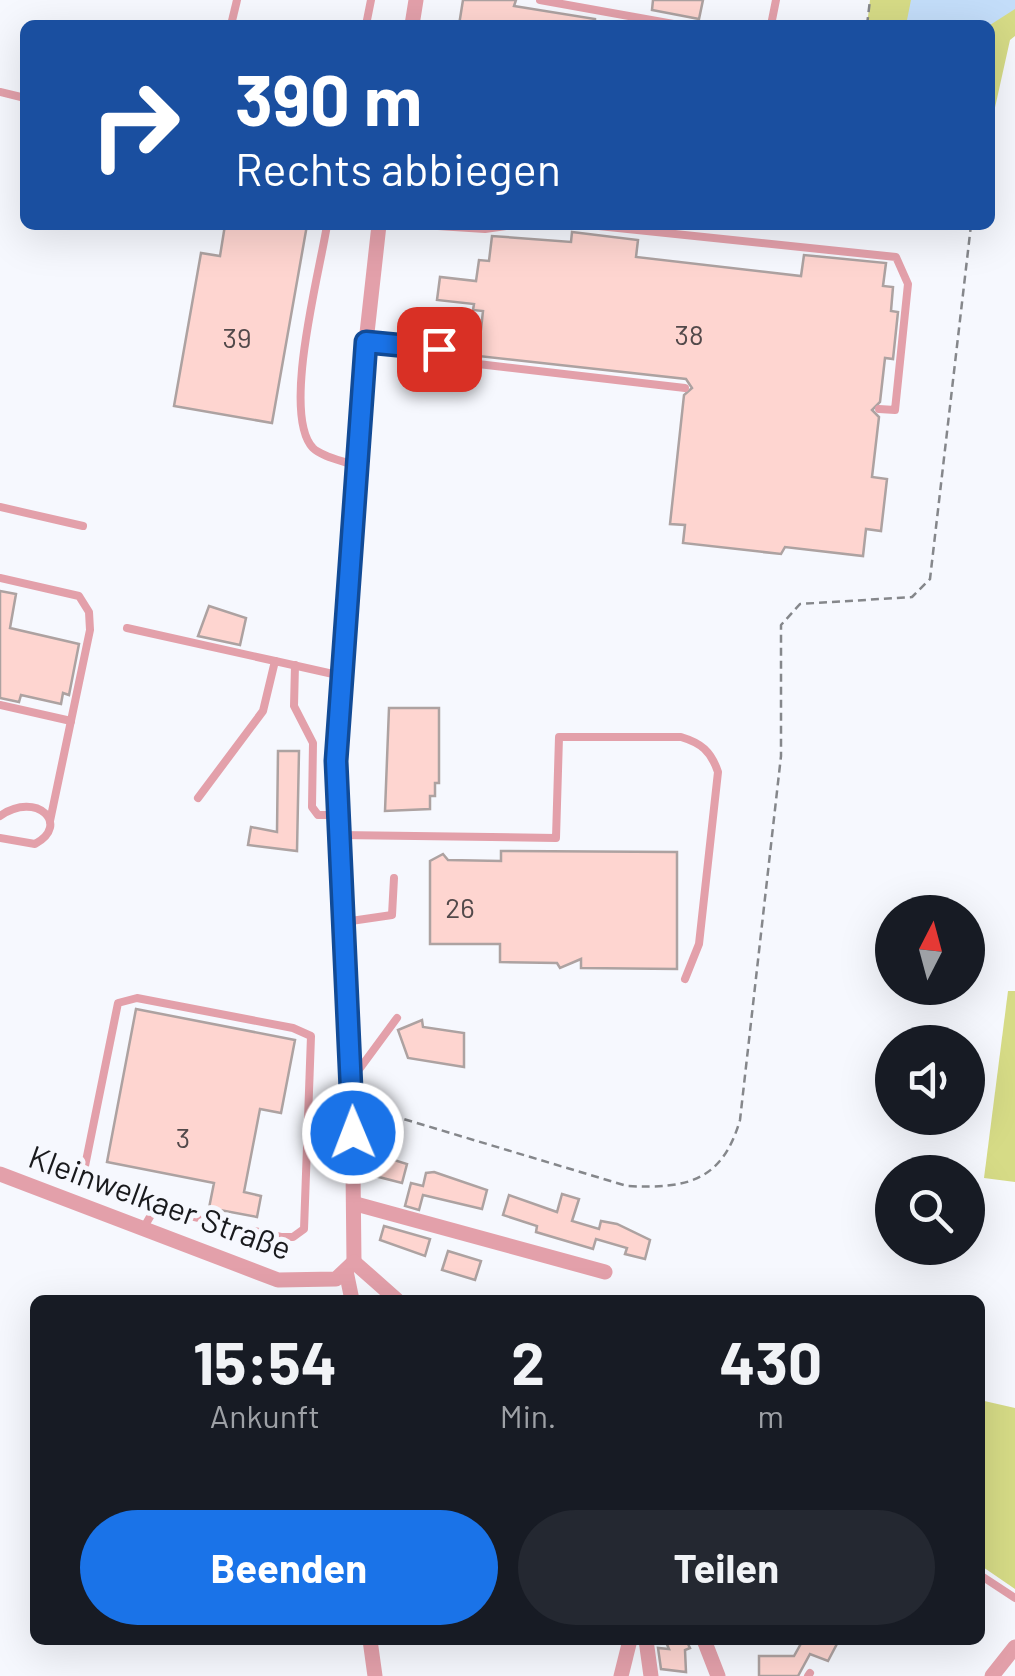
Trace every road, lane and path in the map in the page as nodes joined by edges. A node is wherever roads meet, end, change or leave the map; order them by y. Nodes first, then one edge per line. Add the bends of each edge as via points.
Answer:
1 (540, 0) edge
2 (651, 20) edge
3 (326, 230) edge
4 (378, 230) edge
5 (636, 230) edge
6 (970, 230) edge
7 (366, 342) junction
8 (685, 388) dead end
9 (879, 408) dead end
10 (356, 466) junction
11 (0, 507) edge
12 (84, 526) dead end
13 (0, 578) edge
14 (127, 628) dead end
15 (274, 661) junction
16 (295, 666) junction
17 (342, 676) junction
18 (0, 705) edge
19 (71, 721) junction
20 (198, 798) dead end
21 (338, 814) junction
22 (0, 816) edge
23 (50, 821) junction
24 (339, 836) junction
25 (0, 838) edge
26 (394, 878) dead end
27 (344, 922) junction
28 (685, 979) dead end
29 (397, 1018) dead end
30 (352, 1078) junction
31 (352, 1106) junction
32 (0, 1174) edge
33 (356, 1204) junction
34 (155, 1208) junction
35 (143, 1228) junction
36 (350, 1266) junction
37 (604, 1272) dead end
38 (352, 1295) edge
39 (389, 1295) edge
40 (985, 1577) edge
41 (1015, 1598) edge
42 (371, 1645) edge
43 (629, 1645) edge
44 (647, 1645) edge
45 (706, 1645) edge
46 (1015, 1647) edge
47 (622, 1674) edge
48 (651, 1674) edge
49 (996, 1674) edge
50 (374, 1676) edge
51 (718, 1676) edge

1 - 2 lane
3 - 10 lane via 299,398 305,435 315,450
4 - 7 street
5 - 9 lane via 896,258 908,284 895,410
6 - 31 path via 930,578 912,597 800,604 781,624 782,756 740,1120 726,1157 682,1184 627,1186 391,1112
7 - 8 lane via 439,349 478,364
7 - 10 street
10 - 17 street
11 - 12 lane
13 - 19 lane via 85,602 90,630
14 - 15 lane
15 - 16 lane
15 - 20 lane via 264,711
16 - 17 lane
16 - 21 lane via 294,706 313,742 312,807 318,814
17 - 21 street
18 - 19 lane
19 - 23 lane
21 - 24 street
22 - 23 lane via 20,804 34,805
23 - 25 lane via 35,844
24 - 27 street
24 - 28 lane via 556,838 559,737 696,742 714,758 718,772 699,944
26 - 27 lane via 392,915
27 - 30 street
29 - 30 lane
30 - 31 street
31 - 33 street
32 - 35 street, Kleinwelkaer Straße
33 - 36 street
33 - 37 street
34 - 34 lane via 281,1237 304,1229 309,1034 137,998 118,1003 84,1171 144,1194
34 - 35 lane
35 - 36 street, Kleinwelkaer Straße via 278,1280 336,1279
36 - 38 street
36 - 39 street
40 - 41 lane
42 - 50 street
43 - 47 street
44 - 48 street
45 - 51 street
46 - 49 street
47 - 48 street

